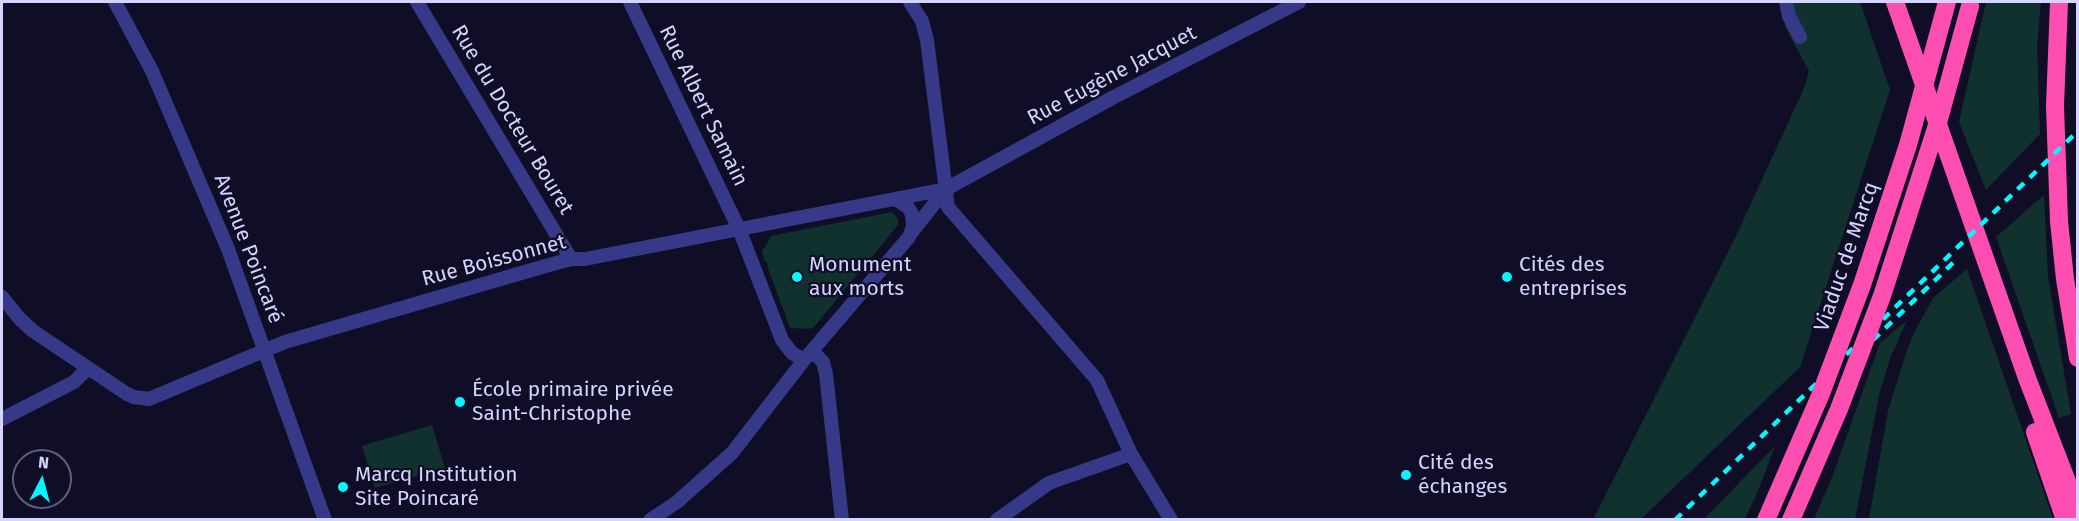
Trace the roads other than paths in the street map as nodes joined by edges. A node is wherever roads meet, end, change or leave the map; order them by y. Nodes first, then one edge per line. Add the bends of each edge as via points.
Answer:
1 (115, 2) edge
2 (417, 2) edge
3 (630, 2) edge
4 (910, 2) edge
5 (1299, 2) edge
6 (1786, 2) edge
7 (1895, 2) edge
8 (1947, 2) edge
9 (2059, 2) edge
10 (1970, 4) edge
11 (1800, 37) dead end
12 (946, 189) junction
13 (897, 200) junction
14 (739, 229) junction
15 (909, 237) junction
16 (570, 260) junction
17 (2, 297) edge
18 (2000, 300) junction
19 (264, 350) junction
20 (808, 355) junction
21 (2078, 358) edge
22 (88, 368) junction
23 (2, 419) edge
24 (1131, 454) junction
25 (2078, 510) edge
26 (325, 519) edge
27 (651, 519) edge
28 (842, 519) edge
29 (998, 519) edge
30 (1171, 519) edge
31 (1766, 519) edge
32 (1791, 519) edge
33 (2065, 519) edge

1 - 19 street, Avenue Poincaré via 159,85 234,264
2 - 16 street, Rue du Docteur Bouret
3 - 14 street, Rue Albert Samain
4 - 12 street via 922,21 927,40
5 - 12 street, Rue Eugène Jacquet
6 - 11 street
7 - 18 highway
8 - 31 highway, Viaduc de Marcq, bridge via 1908,145 1862,285 1816,406
9 - 21 highway via 2055,106 2058,211
10 - 32 highway, bridge via 1939,119 1882,296
12 - 13 street, Rue Boissonnet
12 - 15 street
12 - 24 street via 948,207 1097,380
13 - 14 street, Rue Boissonnet
13 - 15 street via 904,202 912,214
14 - 16 street, Rue Boissonnet
14 - 20 street, Rue Albert Samain via 782,340 792,353
15 - 20 street
16 - 19 street, Rue Boissonnet
17 - 22 street, Rue Boissonnet via 33,332
18 - 25 highway
18 - 33 highway via 2038,441
19 - 22 street, Rue Boissonnet via 149,399 134,397
19 - 26 street, Avenue Poincaré
20 - 27 street via 732,453 672,506
20 - 28 street, Rue Albert Samain via 823,362 826,374
22 - 23 street via 74,382
24 - 29 street via 1049,483
24 - 30 street

